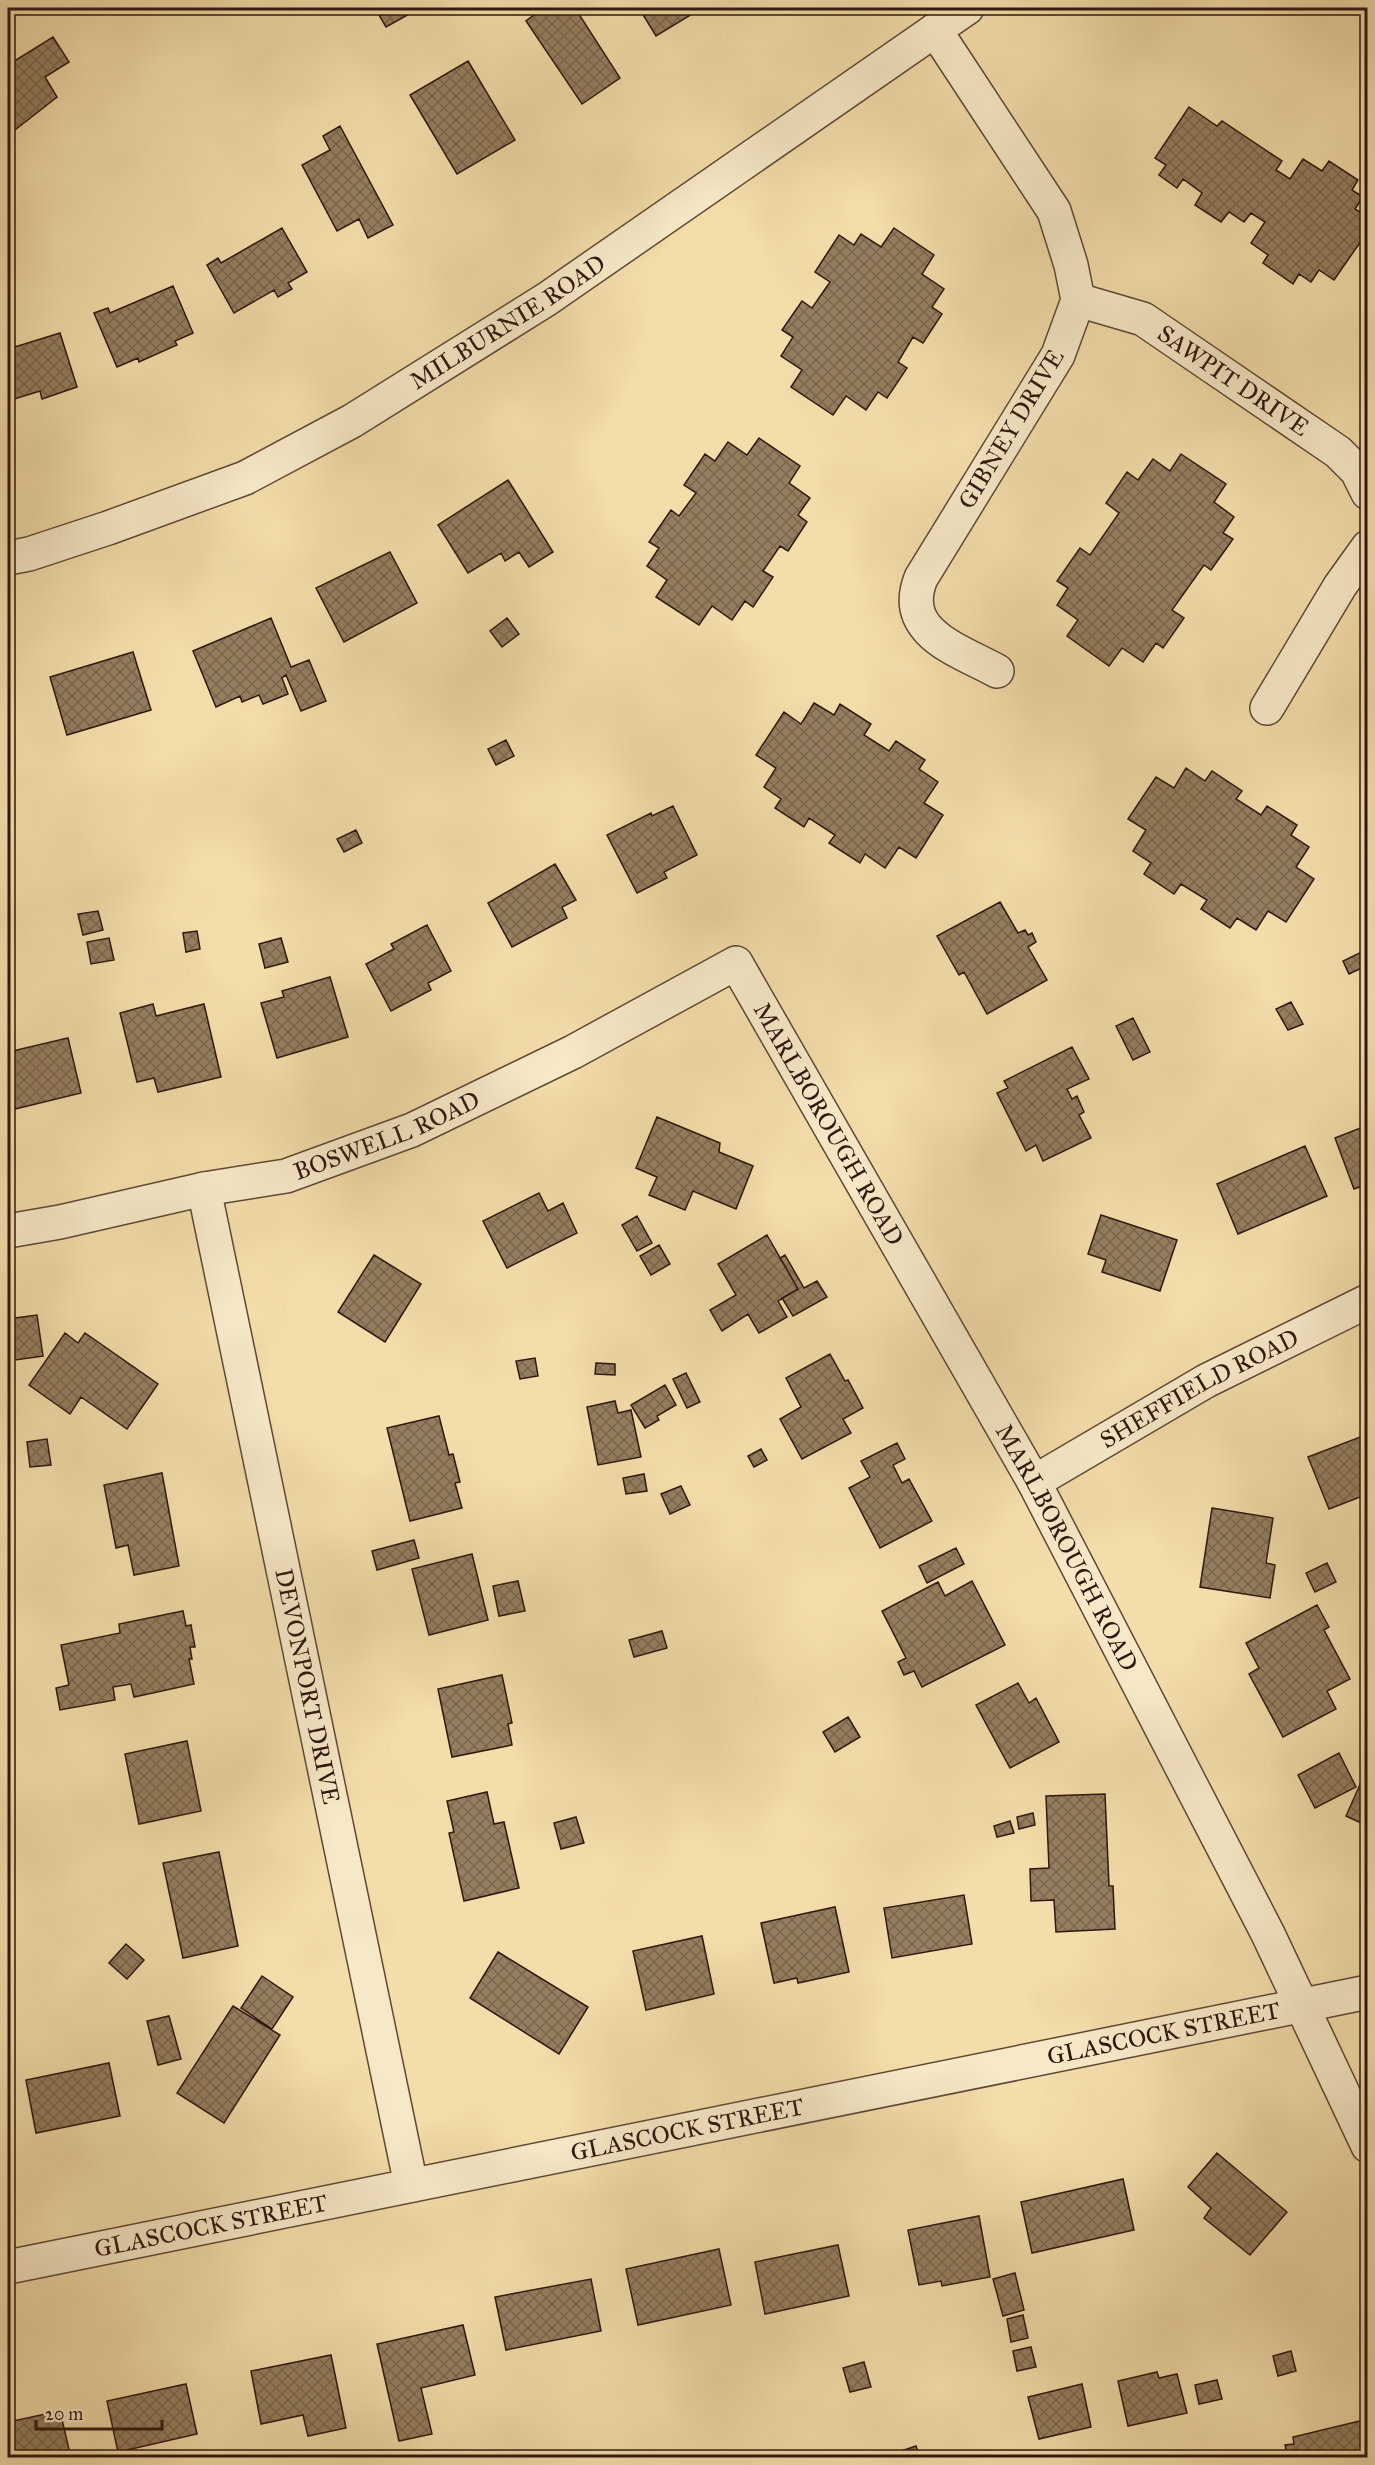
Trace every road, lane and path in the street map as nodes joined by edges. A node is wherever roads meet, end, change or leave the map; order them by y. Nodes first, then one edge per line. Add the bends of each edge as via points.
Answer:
1 (967, 8) edge
2 (934, 30) junction
3 (1077, 300) junction
4 (1368, 493) edge
5 (1368, 547) edge
6 (8, 558) edge
7 (997, 671) dead end
8 (1267, 708) dead end
9 (736, 963) joint
10 (204, 1189) junction
11 (8, 1231) edge
12 (1368, 1301) edge
13 (1034, 1482) junction
14 (1368, 1992) edge
15 (1301, 2005) junction
16 (1368, 2145) edge
17 (411, 2185) junction
18 (8, 2267) edge

1 - 2 street, MILBURNIE ROAD
2 - 3 street, GIBNEY DRIVE via 1054,211
2 - 6 street, MILBURNIE ROAD via 547,298 352,421 245,478 108,528
3 - 4 street, SAWPIT DRIVE via 1143,319 1338,452 1357,471
3 - 7 street, GIBNEY DRIVE via 1058,355 916,590 918,616 924,628
5 - 8 street
9 - 10 street, BOSWELL ROAD via 573,1052 412,1130 286,1176
9 - 13 street, MARLBOROUGH ROAD
10 - 11 street, BOSWELL ROAD
10 - 17 street, DEVONPORT DRIVE
12 - 13 street, SHEFFIELD ROAD via 1206,1381
13 - 15 street, MARLBOROUGH ROAD
14 - 15 street, GLASCOCK STREET
15 - 16 street, MARLBOROUGH ROAD
15 - 17 street, GLASCOCK STREET
17 - 18 street, GLASCOCK STREET

